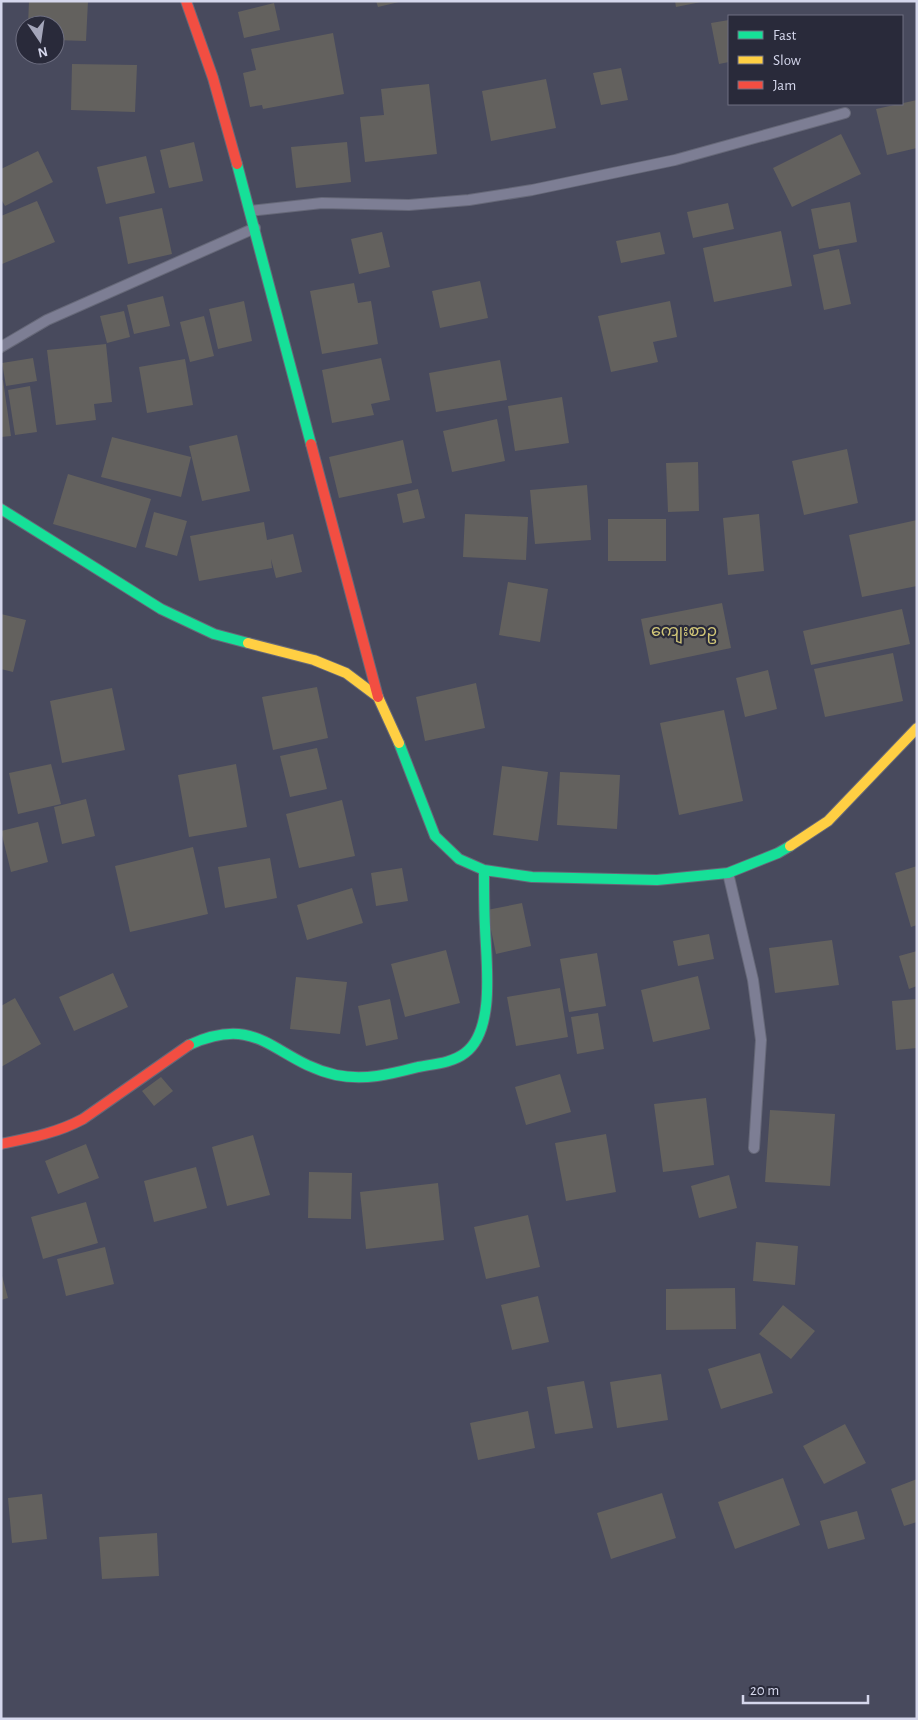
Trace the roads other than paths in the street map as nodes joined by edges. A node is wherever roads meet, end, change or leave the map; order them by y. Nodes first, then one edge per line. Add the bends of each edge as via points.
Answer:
1 (186, 1) edge
2 (845, 113) dead end
3 (250, 211) junction
4 (255, 228) junction
5 (1, 347) edge
6 (1, 509) edge
7 (378, 697) junction
8 (917, 728) edge
9 (484, 870) junction
10 (728, 873) junction
11 (1, 1144) edge
12 (754, 1148) dead end

1 - 3 street
2 - 3 street via 675,160 469,200 417,204 322,203
3 - 4 street
4 - 5 street via 47,320
4 - 7 street
6 - 7 street via 161,609 214,634 314,660 346,673
7 - 9 street via 435,836 459,859
8 - 10 street via 828,821 778,853
9 - 10 street via 532,877 657,880
9 - 11 street via 486,993 483,1022 476,1040 466,1053 448,1061 358,1078 340,1076 295,1060 264,1041 245,1034 204,1038 185,1047 64,1129
10 - 12 street via 753,980 761,1040

